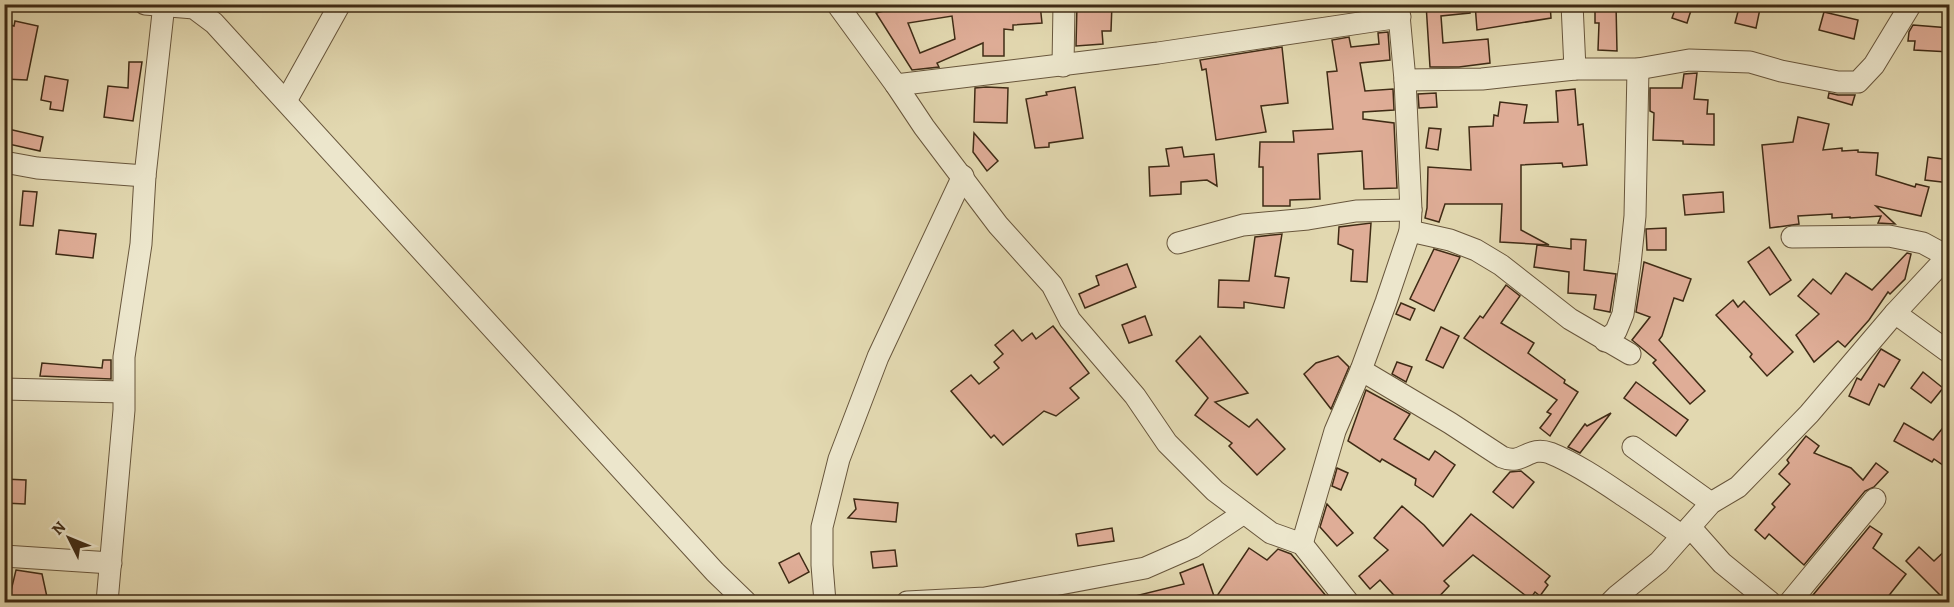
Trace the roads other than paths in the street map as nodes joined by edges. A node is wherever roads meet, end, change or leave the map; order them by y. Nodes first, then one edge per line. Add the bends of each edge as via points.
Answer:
1 (340, 4) edge
2 (837, 4) edge
3 (1064, 4) edge
4 (1572, 4) edge
5 (1911, 4) edge
6 (158, 5) edge
7 (1399, 11) edge
8 (1063, 66) junction
9 (1575, 69) junction
10 (1638, 69) junction
11 (1405, 80) junction
12 (896, 85) junction
13 (286, 101) junction
14 (4, 162) edge
15 (145, 176) junction
16 (963, 176) junction
17 (1411, 210) junction
18 (1410, 231) junction
19 (1792, 237) dead end
20 (1178, 243) dead end
21 (1948, 255) edge
22 (1895, 313) junction
23 (1605, 341) junction
24 (1950, 353) edge
25 (1630, 354) dead end
26 (1361, 370) junction
27 (4, 389) edge
28 (123, 392) junction
29 (1633, 447) dead end
30 (1875, 499) dead end
31 (1712, 503) junction
32 (1244, 513) junction
33 (1686, 531) junction
34 (1302, 544) junction
35 (4, 556) edge
36 (111, 563) junction
37 (1345, 601) edge
38 (107, 603) edge
39 (746, 603) edge
40 (825, 603) edge
41 (907, 603) edge
42 (1611, 603) edge
43 (1770, 603) edge
44 (1790, 603) edge

1 - 13 street
2 - 12 street
3 - 8 street
4 - 9 street
5 - 10 street via 1874,65 1858,82 1838,82 1750,62 1689,60
6 - 13 street via 194,8 214,23
6 - 15 street
7 - 8 street via 1158,54
7 - 11 street
8 - 12 street
9 - 10 street
9 - 11 street via 1482,79
10 - 23 street via 1635,216 1630,264 1623,314 1616,331
11 - 17 street
12 - 16 street
13 - 39 street
14 - 15 street
15 - 28 street
16 - 32 street via 998,225 1052,285 1070,320 1135,396 1167,443 1215,491
16 - 40 street via 878,357 839,459 822,527
17 - 18 street
17 - 20 street via 1356,211 1243,225
18 - 23 street via 1476,250
18 - 26 street
19 - 21 street via 1889,236 1923,243
21 - 22 street
22 - 24 street
22 - 31 street via 1809,414 1738,487
23 - 25 street
26 - 33 street via 1509,460 1536,450 1549,453
26 - 34 street via 1335,431
27 - 28 street
28 - 36 street
29 - 31 street
30 - 44 street
31 - 33 street
32 - 34 street via 1271,533
32 - 41 street via 1193,547 1145,567 985,598
33 - 42 street via 1659,562
33 - 43 street
34 - 37 street
35 - 36 street
36 - 38 street

